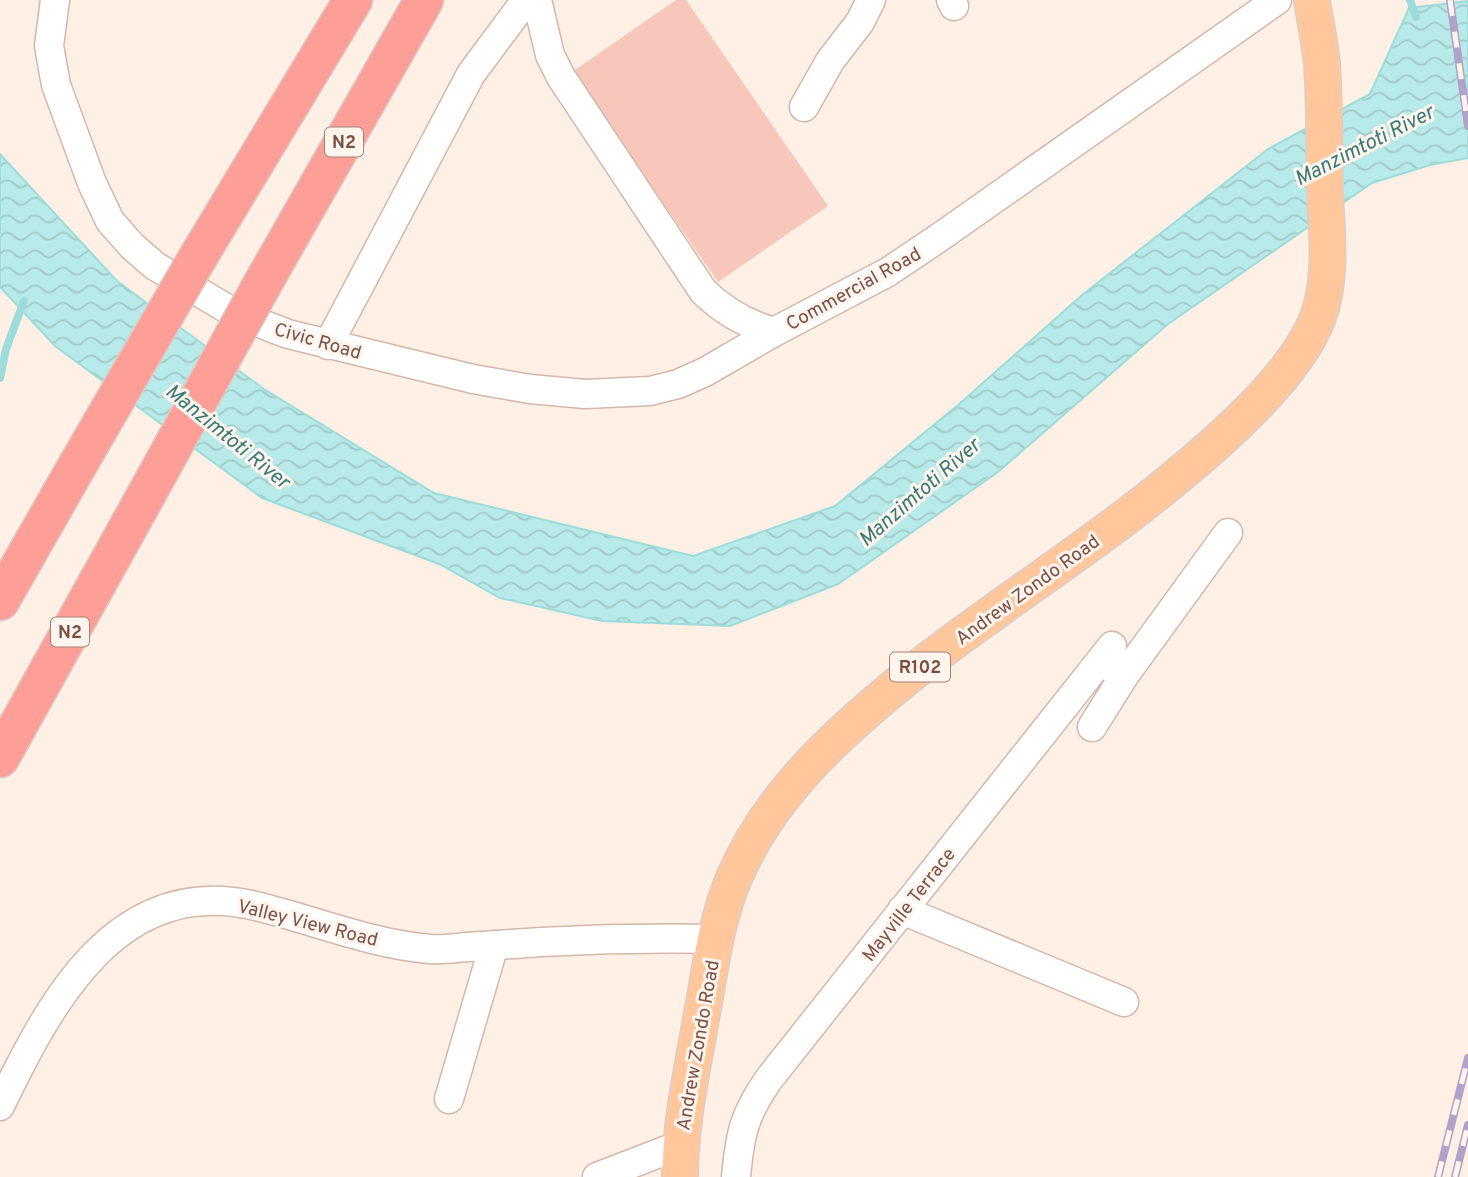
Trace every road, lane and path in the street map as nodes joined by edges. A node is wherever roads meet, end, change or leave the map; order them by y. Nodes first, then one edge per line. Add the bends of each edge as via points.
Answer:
1 (55, 0) edge
2 (353, 0) edge
3 (424, 0) edge
4 (526, 0) edge
5 (537, 0) edge
6 (871, 0) edge
7 (1277, 0) edge
8 (1312, 0) edge
9 (804, 107) dead end
10 (774, 332) junction
11 (328, 345) junction
12 (1228, 533) dead end
13 (0, 601) edge
14 (1124, 676) junction
15 (1092, 727) dead end
16 (0, 758) edge
17 (902, 911) junction
18 (716, 939) junction
19 (494, 945) junction
20 (1124, 1002) dead end
21 (449, 1100) dead end
22 (0, 1106) edge
23 (680, 1161) edge
24 (597, 1177) edge
25 (736, 1177) edge

1 - 11 street, Civic Road via 49,46 56,85 110,221 155,266 236,314
2 - 13 highway, bridge
3 - 16 highway, N2, bridge
4 - 11 street via 471,74
5 - 10 street, Commercial Road via 550,55 561,76 703,291 721,309
6 - 9 street
7 - 10 street, Commercial Road via 940,237 888,271
8 - 18 main road, Andrew Zondo Road / R102 via 1322,64 1327,263 1321,307 1300,352 1231,430 1140,507 942,650 827,745 779,802 747,854 734,878
10 - 11 street, Civic Road via 678,384 619,394 530,389
12 - 14 street
14 - 15 street
14 - 17 street, Mayville Terrace via 1106,654
17 - 20 street
17 - 25 street, Mayville Terrace via 754,1101 740,1136
18 - 19 street, Valley View Road
18 - 23 main road, Andrew Zondo Road / R102
19 - 21 street
19 - 22 street, Valley View Road via 407,946 258,906 222,901 157,911 118,933 78,970
23 - 24 street

